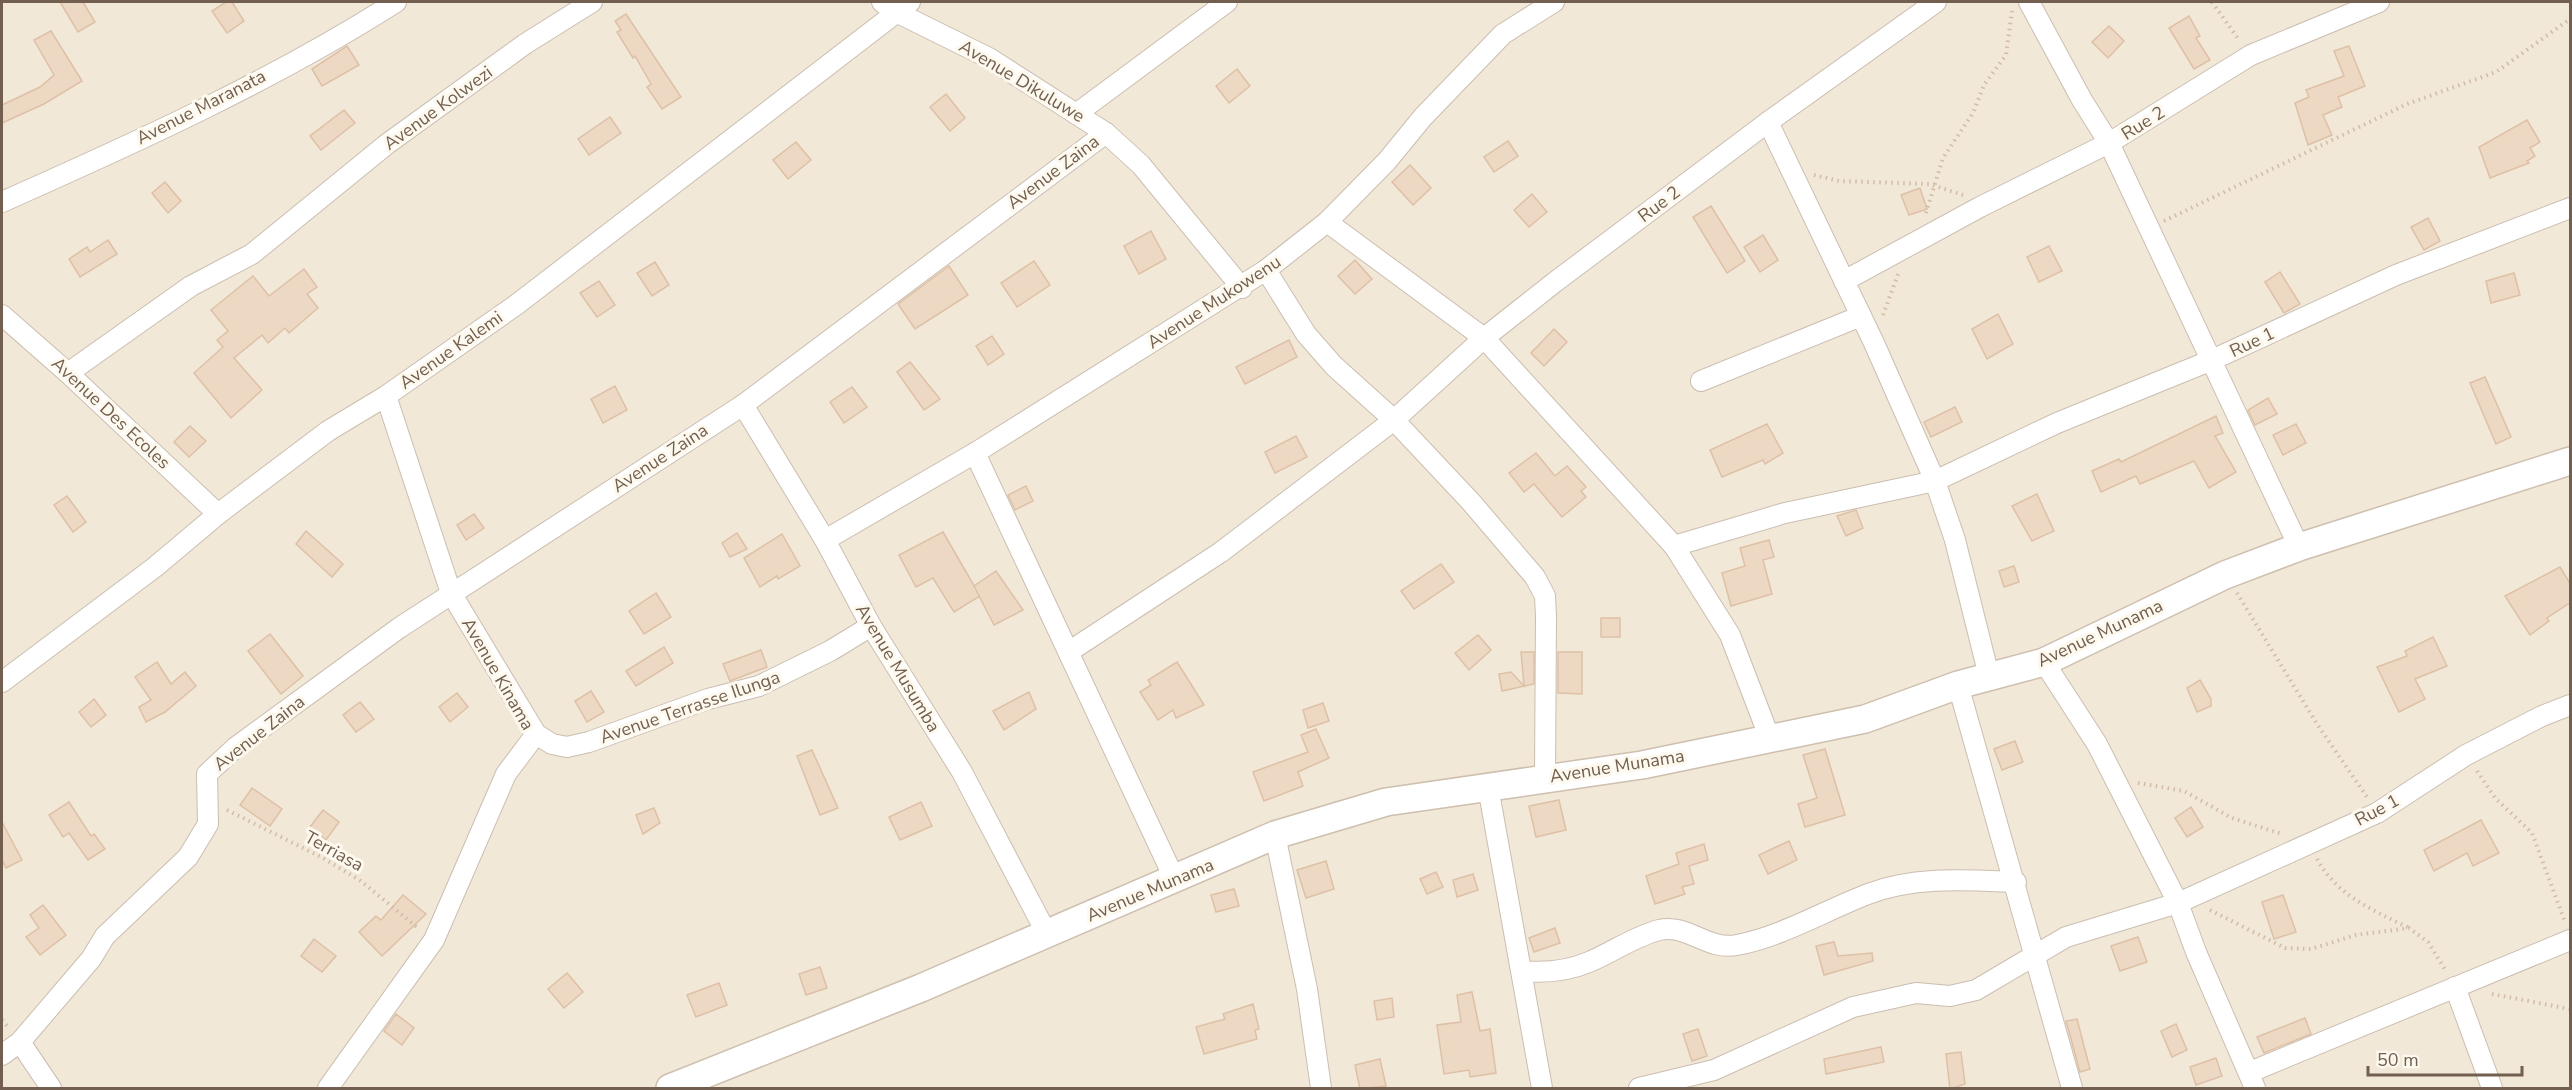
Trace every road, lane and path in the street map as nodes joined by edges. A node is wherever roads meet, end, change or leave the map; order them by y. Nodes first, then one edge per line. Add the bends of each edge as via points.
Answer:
1 (396, 2) edge
2 (592, 2) edge
3 (1227, 2) edge
4 (1554, 2) edge
5 (1936, 2) edge
6 (2014, 2) edge
7 (2029, 2) edge
8 (2211, 2) edge
9 (2379, 2) edge
10 (896, 5) edge
11 (2571, 19) edge
12 (2251, 56) junction
13 (1076, 114) junction
14 (1768, 122) junction
15 (1106, 133) junction
16 (2109, 143) junction
17 (1791, 170) junction
18 (1936, 187) junction
19 (2, 202) edge
20 (1980, 207) junction
21 (2571, 207) edge
22 (1327, 222) junction
23 (2150, 227) junction
24 (1914, 242) junction
25 (1266, 270) junction
26 (1844, 281) junction
27 (1242, 288) junction
28 (2, 315) edge
29 (1861, 316) junction
30 (1484, 338) junction
31 (1874, 343) junction
32 (2212, 360) junction
33 (68, 373) junction
34 (1701, 381) dead end
35 (386, 396) junction
36 (743, 405) junction
37 (1394, 420) junction
38 (975, 453) junction
39 (2571, 461) edge
40 (1935, 481) junction
41 (218, 514) junction
42 (825, 540) junction
43 (1674, 546) junction
44 (2299, 547) junction
45 (2225, 575) junction
46 (451, 593) junction
47 (871, 626) junction
48 (1070, 651) junction
49 (2044, 662) junction
50 (5, 671) edge
51 (1989, 676) junction
52 (1958, 685) junction
53 (2571, 705) edge
54 (536, 734) junction
55 (1770, 739) junction
56 (2466, 755) junction
57 (1545, 777) junction
58 (1488, 787) junction
59 (209, 805) junction
60 (2377, 813) junction
61 (1275, 835) junction
62 (1175, 880) junction
63 (2016, 882) junction
64 (2178, 903) junction
65 (2568, 933) edge
66 (1047, 934) junction
67 (434, 940) junction
68 (2036, 955) junction
69 (1522, 971) junction
70 (2455, 987) junction
71 (2489, 994) dead end
72 (2571, 1009) edge
73 (20, 1042) junction
74 (2, 1055) edge
75 (2251, 1084) edge
76 (51, 1089) edge
77 (328, 1089) edge
78 (670, 1089) edge
79 (1321, 1089) edge
80 (1542, 1089) edge
81 (1639, 1089) edge
82 (2072, 1089) edge
83 (2492, 1089) edge

1 - 19 street, Avenue Maranata via 214,102
2 - 33 street, Avenue Kolwezi via 525,44 387,144 252,254 190,286
3 - 13 street, Avenue Zaina
4 - 22 street, Avenue Mukowenu via 1503,34
5 - 14 street, Rue 2
6 - 18 path via 2006,56 1984,85 1973,113 1943,158
7 - 16 street
8 - 12 path
9 - 12 street, Rue 2
10 - 13 street, Avenue Dikuluwe
10 - 35 street, Avenue Kalemi via 525,298
11 - 23 path via 2496,72 2407,104
12 - 16 street, Rue 2
13 - 15 street, Avenue Dikuluwe
14 - 17 street
14 - 30 street, Rue 2
15 - 27 street, Avenue Dikuluwe via 1141,165
15 - 36 street, Avenue Zaina
16 - 20 street, Rue 2
16 - 23 street
17 - 18 path via 1839,181
17 - 26 street
18 - 20 path via 1968,196
18 - 24 path
20 - 24 street, Rue 2
21 - 32 street, Rue 1 via 2396,275
22 - 25 street, Avenue Mukowenu
22 - 30 street
23 - 32 street
24 - 26 street, Rue 2
24 - 31 path via 1893,285
25 - 27 street, Avenue Mukowenu
25 - 37 street via 1306,334 1334,366
26 - 29 street
27 - 38 street, Avenue Mukowenu
28 - 33 street, Avenue Des Ecoles
29 - 31 street
29 - 34 street
30 - 37 street, Rue 2
30 - 43 street
31 - 40 street
32 - 40 street, Rue 1 via 2057,423
32 - 44 street
33 - 41 street, Avenue Des Ecoles
35 - 41 street, Avenue Kalemi via 328,431
35 - 46 street, Avenue Kinama
36 - 42 street, Avenue Musumba
36 - 46 street, Avenue Zaina
37 - 48 street, Rue 2 via 1221,552
37 - 57 street via 1471,502 1535,577 1545,596
38 - 42 street, Avenue Mukowenu
38 - 48 street
39 - 44 street, Avenue Munama
40 - 43 street, Rue 1 via 1785,513
40 - 51 street via 1955,540
41 - 50 street, Avenue Kalemi via 154,567
42 - 47 street, Avenue Musumba
43 - 55 street via 1730,635
44 - 45 street, Avenue Munama
45 - 49 street, Avenue Munama
45 - 60 path
46 - 54 street, Avenue Kinama
46 - 59 street, Avenue Zaina via 236,747 207,774
47 - 54 street, Avenue Terrasse Ilunga via 759,686 708,699 590,742 567,747 552,744
47 - 66 street, Avenue Musumba via 962,772
48 - 62 street
49 - 51 street, Avenue Munama
49 - 64 street via 2097,744
51 - 52 street, Avenue Munama
52 - 55 street, Avenue Munama via 1865,719
52 - 63 street
53 - 56 street, Rue 1
54 - 67 street, Avenue Kinama via 506,774
55 - 57 street, Avenue Munama via 1642,765
56 - 60 street, Rue 1
56 - 65 path via 2495,798 2532,833
57 - 58 street, Avenue Munama
58 - 61 street, Avenue Munama via 1386,802
58 - 69 street
59 - 67 path, Terriasa via 225,809 323,858 361,881
59 - 73 street via 208,824 188,857 105,936 91,959
60 - 64 street, Rue 1
61 - 62 street, Avenue Munama
61 - 79 street via 1307,989
62 - 66 street, Avenue Munama
63 - 68 street
63 - 69 street via 1944,879 1906,884 1869,894 1770,936 1738,945 1720,947 1680,930 1662,929 1587,963 1556,970
64 - 68 street, Rue 1 via 2066,938
64 - 70 path via 2200,905 2285,948 2311,949 2356,936 2409,928 2438,954
64 - 75 street
65 - 70 street
66 - 78 street, Avenue Munama
67 - 77 street, Avenue Kinama
68 - 81 street, Rue 1 via 1963,995 1916,993 1853,1008 1714,1070
68 - 82 street
69 - 80 street
70 - 75 street
70 - 83 street
71 - 72 path
73 - 74 street
73 - 76 street

